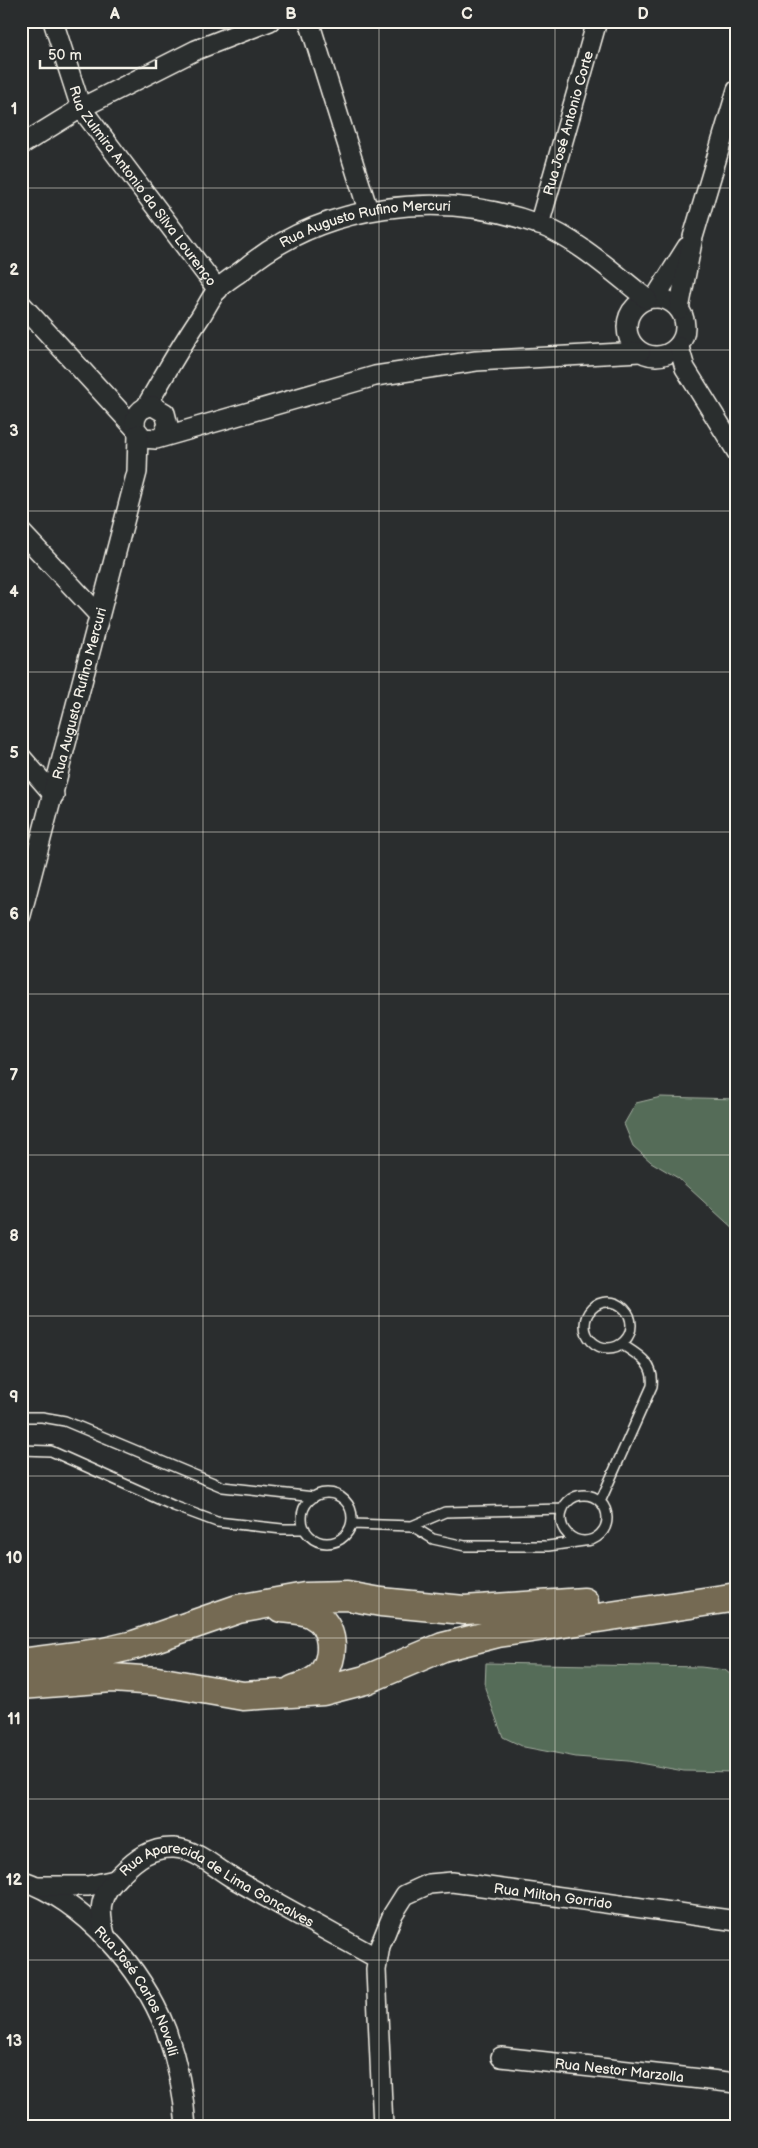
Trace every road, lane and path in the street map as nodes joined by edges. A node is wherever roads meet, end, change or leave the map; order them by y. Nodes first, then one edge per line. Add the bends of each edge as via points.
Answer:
1 (53, 21) edge
2 (270, 21) edge
3 (309, 21) edge
4 (597, 21) edge
5 (737, 90) edge
6 (81, 108) junction
7 (21, 145) edge
8 (368, 210) junction
9 (539, 224) junction
10 (693, 237) junction
11 (218, 290) junction
12 (646, 301) junction
13 (21, 304) edge
14 (679, 310) junction
15 (634, 345) junction
16 (675, 350) junction
17 (114, 403) junction
18 (149, 408) junction
19 (136, 431) junction
20 (162, 434) junction
21 (737, 452) edge
22 (137, 472) junction
23 (21, 532) edge
24 (100, 615) junction
25 (21, 757) edge
26 (54, 795) junction
27 (21, 915) edge
28 (621, 1344) junction
29 (21, 1417) edge
30 (21, 1450) edge
31 (314, 1497) junction
32 (600, 1502) junction
33 (562, 1509) junction
34 (352, 1524) junction
35 (412, 1526) junction
36 (305, 1529) junction
37 (584, 1541) junction
38 (737, 1586) edge
39 (737, 1596) edge
40 (238, 1609) junction
41 (21, 1663) edge
42 (21, 1685) edge
43 (280, 1694) junction
44 (21, 1880) edge
45 (114, 1880) junction
46 (40, 1886) junction
47 (737, 1921) edge
48 (106, 1938) junction
49 (377, 1958) junction
50 (501, 2057) dead end
51 (737, 2082) edge
52 (186, 2127) edge
53 (383, 2127) edge

1 - 6 street, Rua Zulmira Antonio da Silva Lourenço
2 - 6 street via 196,50
3 - 8 street
4 - 9 street, Rua José Antonio Corte
5 - 10 street
6 - 7 street
6 - 11 street, Rua Zulmira Antonio da Silva Lourenço
8 - 9 street, Rua Augusto Rufino Mercuri via 430,206 492,212
8 - 11 street, Rua Augusto Rufino Mercuri via 316,226 262,253
9 - 12 street, Rua Augusto Rufino Mercuri via 586,251
10 - 12 street
10 - 14 street
11 - 18 street, Rua Augusto Rufino Mercuri via 180,346
12 - 14 street via 673,303
12 - 15 street via 628,319
13 - 17 street
14 - 16 street via 686,326
15 - 16 street via 657,357
15 - 20 street via 586,355 476,362 375,376 195,429
16 - 21 street
17 - 18 street
17 - 19 street
18 - 19 street via 134,421
18 - 20 street via 164,413
19 - 20 street via 149,440
19 - 22 street, Rua Augusto Rufino Mercuri
20 - 22 street, Rua Augusto Rufino Mercuri
22 - 24 street, Rua Augusto Rufino Mercuri
23 - 24 street
24 - 26 street, Rua Augusto Rufino Mercuri
25 - 26 street
26 - 27 street, Rua Augusto Rufino Mercuri
28 - 28 lane via 631,1332 632,1324 625,1309 611,1302 596,1306 586,1318 587,1334 598,1346 606,1348
28 - 32 lane via 643,1358 654,1376
29 - 31 lane via 42,1416 65,1421 223,1487
30 - 36 lane via 51,1451 217,1522
31 - 34 lane via 331,1493 346,1500 351,1507
31 - 36 lane via 304,1507
32 - 33 lane via 593,1497 575,1497
32 - 37 lane via 605,1509 605,1527 593,1539
33 - 35 lane via 445,1512
33 - 37 lane via 562,1526 568,1534
34 - 35 lane
34 - 36 lane via 342,1538 334,1542 317,1541
35 - 37 lane via 433,1539 465,1546 548,1546
38 - 40 main road via 576,1603 464,1610 347,1596 305,1598
39 - 43 main road via 498,1633 444,1647 365,1680 324,1691
40 - 41 main road via 134,1645 100,1653
40 - 43 main road via 298,1609 312,1614 327,1629 330,1661 320,1676 311,1684
42 - 43 main road via 112,1678 157,1681 243,1696
44 - 46 street, Rua José Carlos Novelli
45 - 46 street, Rua José Carlos Novelli via 88,1886
45 - 48 street, Rua Aparecida de Lima Gonçalves via 100,1908
45 - 49 street, Rua Aparecida de Lima Gonçalves via 146,1853 166,1848 182,1849
46 - 48 street, Rua José Carlos Novelli via 80,1912
47 - 49 street, Rua Milton Gorrido via 452,1882 429,1884 405,1895 388,1924
48 - 52 street, Rua José Carlos Novelli via 140,1982 165,2029 183,2092
49 - 53 street, Rua Milton Gorrido
50 - 51 street, Rua Nestor Marzolla

